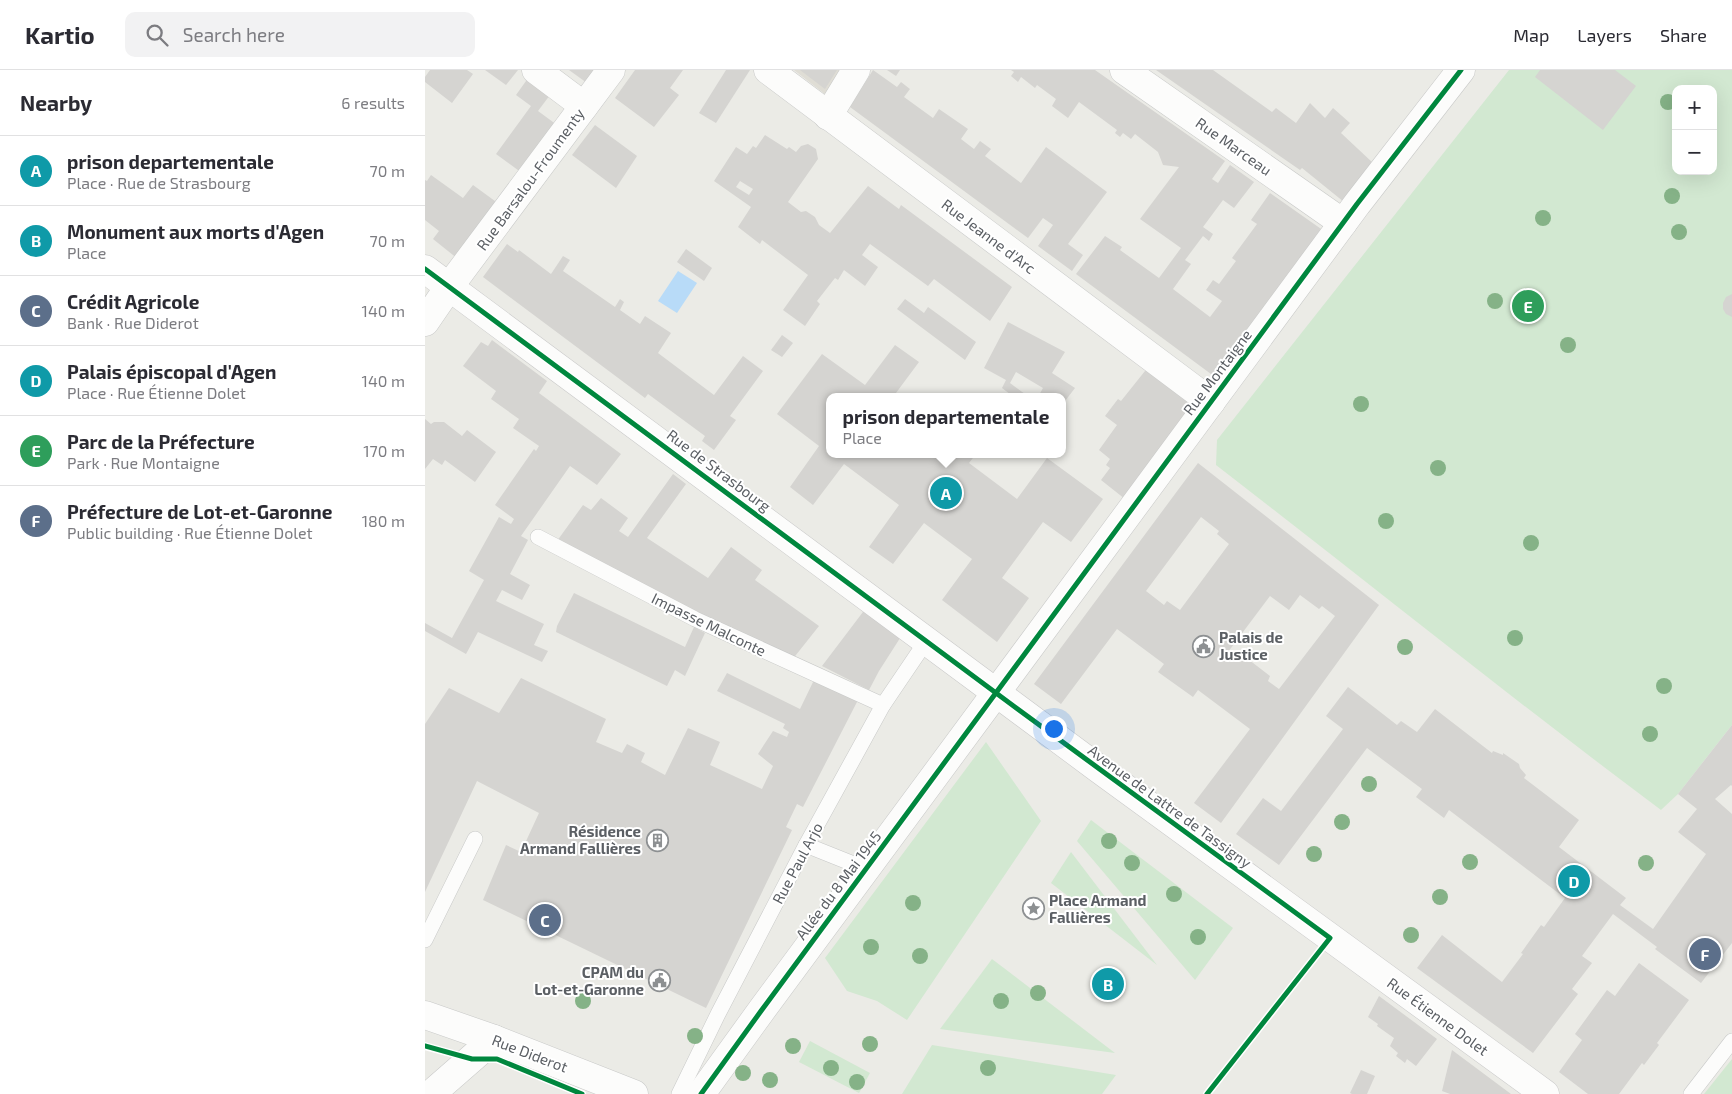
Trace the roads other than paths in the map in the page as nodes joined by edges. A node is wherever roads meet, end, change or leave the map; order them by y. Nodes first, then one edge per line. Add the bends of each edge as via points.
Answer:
1 (536, 70) edge
2 (611, 70) edge
3 (768, 70) edge
4 (856, 70) edge
5 (1124, 70) edge
6 (1450, 74) edge
7 (584, 106) junction
8 (828, 116) junction
9 (1343, 223) junction
10 (425, 269) edge
11 (449, 287) junction
12 (425, 322) edge
13 (1211, 402) junction
14 (539, 537) dead end
15 (927, 640) junction
16 (997, 692) junction
17 (883, 705) junction
18 (475, 839) dead end
19 (806, 845) junction
20 (866, 869) junction
21 (1330, 938) joint
22 (425, 940) edge
23 (425, 1015) edge
24 (494, 1039) junction
25 (1732, 1041) edge
26 (431, 1094) edge
27 (634, 1094) edge
28 (679, 1094) edge
29 (701, 1094) edge
30 (1545, 1094) edge
31 (1691, 1094) edge

1 - 7 street
2 - 7 street, Rue Barsalou-Froumenty
3 - 8 street, Rue Jeanne d'Arc
4 - 8 street
5 - 9 street, Rue Marceau
6 - 9 street, Rue Montaigne
7 - 11 street, Rue Barsalou-Froumenty
8 - 13 street, Rue Jeanne d'Arc
9 - 13 street, Rue Montaigne
10 - 11 street, Rue de Strasbourg
11 - 12 street, Rue Barsalou-Froumenty
11 - 15 street, Rue de Strasbourg
13 - 16 street, Rue Montaigne
14 - 17 lane, Impasse Malconte via 695,620
15 - 16 street, Rue de Strasbourg
15 - 17 lane, Rue Paul Arjo
16 - 20 street, Allée du 8 Mai 1945
16 - 21 street, Avenue de Lattre de Tassigny
17 - 19 lane, Rue Paul Arjo
18 - 22 lane
19 - 20 lane
19 - 28 lane, Rue Paul Arjo
20 - 29 street, Allée du 8 Mai 1945
21 - 30 street, Rue Étienne Dolet
23 - 24 street, Rue Diderot
24 - 26 street
24 - 27 street, Rue Diderot
25 - 31 lane

